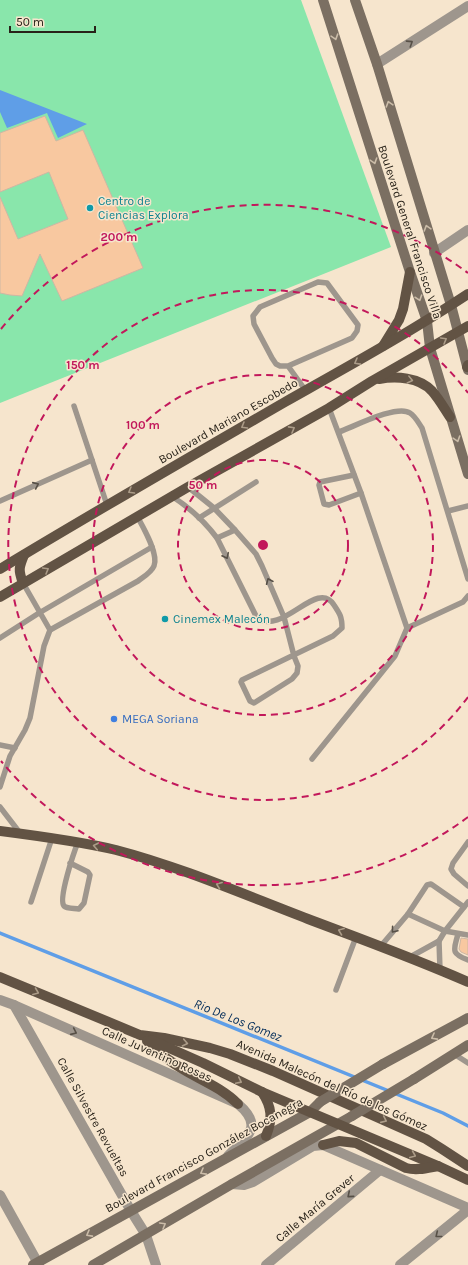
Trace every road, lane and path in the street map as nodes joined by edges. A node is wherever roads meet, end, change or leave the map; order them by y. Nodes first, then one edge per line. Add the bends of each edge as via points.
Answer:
1 (323, 0) edge
2 (355, 0) edge
3 (468, 6) edge
4 (377, 64) junction
5 (468, 230) edge
6 (434, 253) junction
7 (410, 272) junction
8 (468, 294) edge
9 (451, 305) junction
10 (427, 321) junction
11 (468, 326) edge
12 (458, 332) junction
13 (381, 348) junction
14 (430, 348) junction
15 (288, 366) junction
16 (468, 367) edge
17 (372, 381) junction
18 (306, 391) junction
19 (74, 406) dead end
20 (329, 408) junction
21 (450, 416) junction
22 (339, 432) junction
23 (92, 460) junction
24 (468, 474) edge
25 (354, 475) junction
26 (256, 482) dead end
27 (188, 487) junction
28 (361, 493) junction
29 (173, 497) junction
30 (0, 501) edge
31 (107, 505) junction
32 (468, 506) edge
33 (214, 508) junction
34 (448, 511) junction
35 (137, 516) junction
36 (199, 518) junction
37 (235, 530) junction
38 (218, 538) junction
39 (152, 547) junction
40 (24, 555) junction
41 (0, 569) edge
42 (468, 579) edge
43 (23, 583) junction
44 (468, 596) edge
45 (0, 597) edge
46 (39, 613) junction
47 (284, 617) junction
48 (407, 628) junction
49 (50, 630) junction
50 (0, 638) edge
51 (294, 656) junction
52 (0, 745) edge
53 (15, 748) junction
54 (312, 759) dead end
55 (0, 786) edge
56 (0, 807) edge
57 (0, 831) edge
58 (20, 834) junction
59 (52, 838) junction
60 (78, 842) junction
61 (468, 842) edge
62 (70, 863) junction
63 (468, 886) edge
64 (31, 902) dead end
65 (468, 902) edge
66 (464, 907) junction
67 (408, 914) junction
68 (445, 932) junction
69 (458, 934) junction
70 (468, 935) edge
71 (356, 937) junction
72 (439, 941) junction
73 (380, 947) junction
74 (409, 958) junction
75 (468, 960) edge
76 (440, 970) junction
77 (0, 977) edge
78 (468, 982) edge
79 (336, 990) dead end
80 (0, 1000) edge
81 (14, 1005) junction
82 (468, 1018) edge
83 (140, 1035) junction
84 (468, 1046) edge
85 (454, 1054) junction
86 (468, 1063) edge
87 (262, 1092) junction
88 (238, 1104) junction
89 (310, 1112) junction
90 (339, 1124) junction
91 (266, 1136) junction
92 (323, 1145) junction
93 (225, 1159) junction
94 (438, 1166) junction
95 (468, 1166) edge
96 (380, 1170) junction
97 (468, 1180) edge
98 (232, 1184) junction
99 (0, 1195) edge
100 (468, 1209) edge
101 (131, 1211) junction
102 (146, 1235) junction
103 (37, 1264) edge
104 (93, 1265) edge
105 (156, 1265) edge
106 (266, 1265) edge
107 (400, 1265) edge

1 -> 7 main road, Boulevard General Francisco Villa
2 - 4 main road, Boulevard General Francisco Villa
4 -> 3 street
6 -> 4 main road, Boulevard General Francisco Villa
5 - 6 street
6 - 9 main road, Boulevard General Francisco Villa
7 -> 10 main road, Boulevard General Francisco Villa
7 - 13 main road via 399,320
8 - 9 main road, Boulevard Mariano Escobedo
9 - 10 main road, Boulevard Mariano Escobedo
9 - 12 main road, Boulevard General Francisco Villa
10 - 13 main road, Boulevard Mariano Escobedo
10 - 14 main road, Boulevard General Francisco Villa
11 - 12 main road
14 -> 12 main road
12 - 16 main road, Boulevard General Francisco Villa
13 -> 18 main road, Boulevard Mariano Escobedo
14 - 17 main road
14 - 21 main road, Boulevard General Francisco Villa
15 - 15 lane via 352,338 357,331 358,325 327,283 318,282 260,306 254,316 254,324 276,364
15 - 18 lane
17 - 20 main road
17 -> 21 main road via 399,377 426,386
18 -> 31 main road, Boulevard Mariano Escobedo
19 - 23 lane
20 - 22 lane
27 -> 20 main road
21 -> 24 main road, Boulevard General Francisco Villa
22 - 25 lane
22 - 34 lane via 388,413 399,410 409,412 422,428
30 -> 23 lane
23 - 31 lane
25 - 28 lane
25 - 28 lane via 320,482 324,504 329,505
26 - 33 lane
27 - 29 main road
27 - 33 lane
28 - 48 lane
29 - 35 main road
29 - 36 lane
31 - 40 main road, Boulevard Mariano Escobedo
32 - 34 lane
33 - 36 lane
33 - 37 lane
34 - 42 lane
35 - 39 lane
43 -> 35 main road
36 - 38 lane
37 - 38 lane
47 -> 37 lane via 256,554
38 -> 47 lane via 257,618 266,622
39 - 46 lane
39 - 49 lane via 154,566 148,574
40 - 41 main road, Boulevard Mariano Escobedo
40 - 43 main road via 19,566
43 - 45 main road
43 - 46 lane
44 - 48 lane via 463,602
46 - 49 lane
46 - 50 lane
47 - 51 lane
47 - 51 lane via 317,597 324,596 331,600 342,616 342,628 333,636
48 - 54 lane via 395,656
49 - 53 lane via 44,646 30,718
51 - 51 lane via 298,666 297,673 292,679 254,703 250,701 242,680
52 - 53 lane
53 - 55 lane
56 - 58 lane
57 - 58 main road
58 - 59 main road
59 - 60 main road
59 - 64 lane
60 - 62 lane
71 -> 60 main road via 153,861
61 - 63 lane via 451,868
62 - 62 lane via 62,902 67,908 79,909 84,903 90,875
65 - 66 lane
66 - 67 lane via 431,884
66 - 68 lane
67 - 68 lane
67 -> 73 lane
68 - 69 lane
68 - 72 lane
69 - 70 lane
69 - 75 lane via 455,953
71 - 73 main road
71 - 79 lane
72 - 74 lane
72 - 76 lane
73 - 74 main road
74 - 76 main road
76 - 78 main road
77 -> 83 main road, Avenida Malecón del Río de los Gómez
80 - 81 street, Calle Juventino Rosas
81 -> 88 street, Calle Juventino Rosas
81 - 101 street, Calle Silvestre Revueltas
82 -> 89 main road, Boulevard Francisco González Bocanegra, bridge via 383,1064 320,1102
83 -> 87 main road
83 - 88 main road via 168,1060 214,1086
83 -> 95 main road, Avenida Malecón del Río de los Gómez via 210,1048 253,1062 426,1139
84 - 85 main road
85 - 86 lane
85 - 90 main road, bridge
87 - 89 main road
87 - 91 main road via 269,1104 270,1113 270,1126
88 - 93 street, Calle Juventino Rosas via 251,1118 252,1127 248,1136
89 - 90 main road
89 - 91 main road, Boulevard Francisco González Bocanegra
90 -> 94 main road
90 - 98 main road
91 - 93 main road, Boulevard Francisco González Bocanegra
92 - 94 main road via 339,1141 356,1143 406,1168
92 - 96 street
92 - 98 street via 313,1146 253,1182 244,1185
93 -> 101 main road, Boulevard Francisco González Bocanegra
94 - 97 main road
96 - 100 street
96 -> 106 street, Calle María Grever
102 -> 98 main road
99 - 103 street
100 -> 107 street
101 - 102 street, Calle Silvestre Revueltas
101 -> 103 main road, Boulevard Francisco González Bocanegra
102 - 104 main road
102 - 105 street, Calle Silvestre Revueltas

